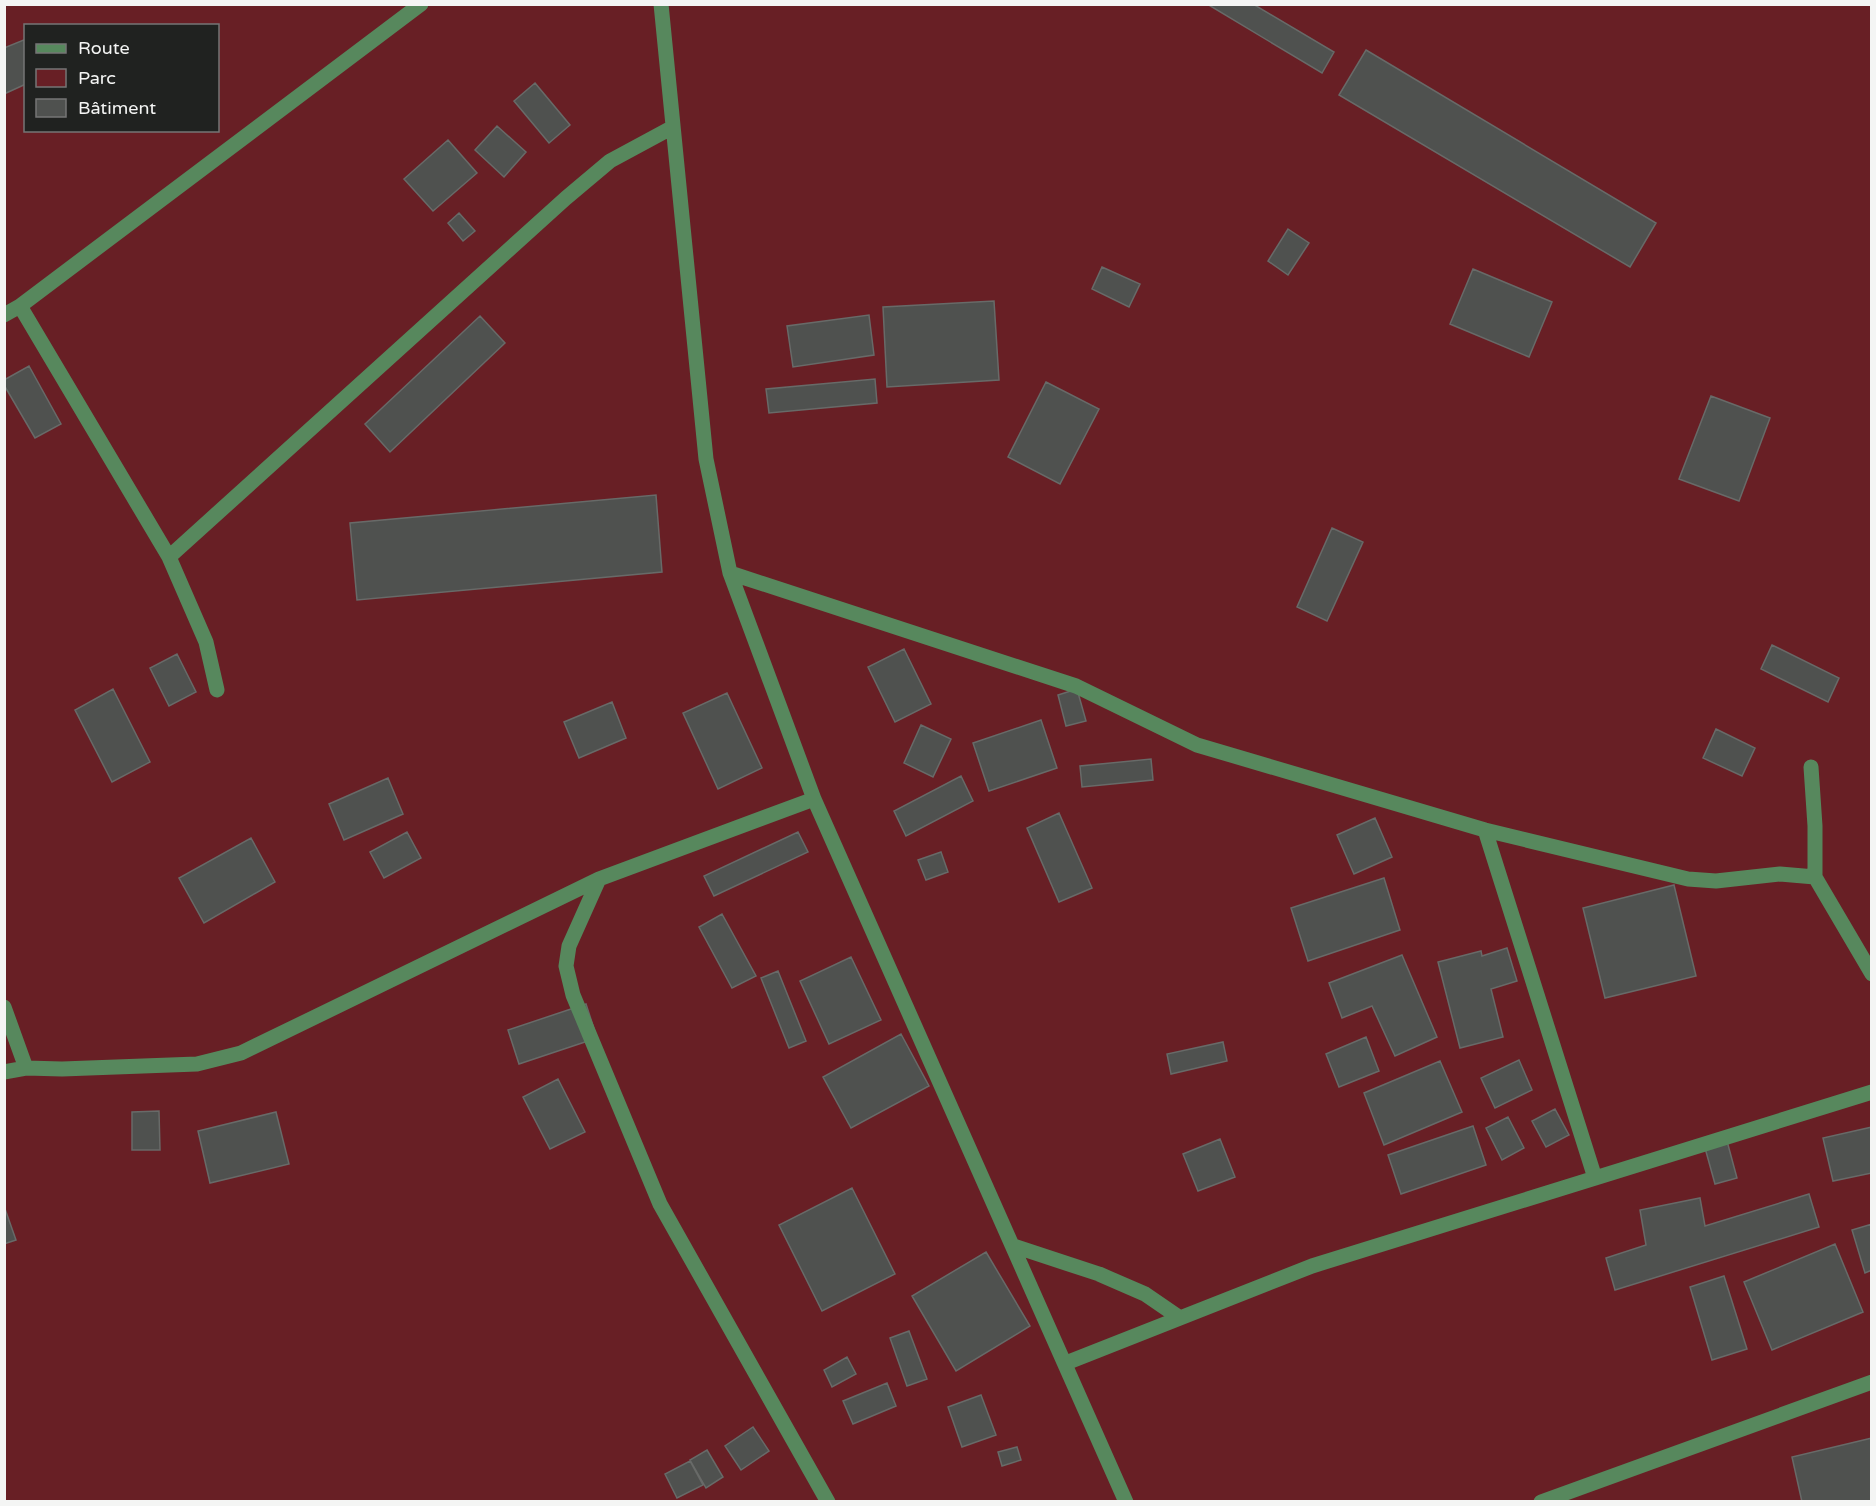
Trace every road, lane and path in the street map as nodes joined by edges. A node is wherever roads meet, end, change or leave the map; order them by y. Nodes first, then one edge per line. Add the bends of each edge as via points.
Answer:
1 (421, 4) edge
2 (661, 4) edge
3 (673, 127) junction
4 (20, 306) junction
5 (4, 315) edge
6 (169, 557) junction
7 (730, 573) junction
8 (217, 690) dead end
9 (1811, 767) dead end
10 (814, 799) junction
11 (1485, 830) junction
12 (1815, 877) junction
13 (599, 879) junction
14 (1872, 974) edge
15 (4, 1007) edge
16 (26, 1068) junction
17 (4, 1072) edge
18 (1872, 1092) edge
19 (1595, 1178) junction
20 (1014, 1246) junction
21 (1180, 1318) junction
22 (1066, 1363) junction
23 (1872, 1382) edge
24 (828, 1502) edge
25 (1126, 1502) edge
26 (1541, 1502) edge

1 - 4 street
2 - 3 street
3 - 6 street via 610,161 566,198
3 - 7 street via 706,459
4 - 5 street
4 - 6 street
6 - 8 street via 206,642
7 - 10 street
7 - 11 street via 1076,686 1197,745
9 - 12 street
10 - 13 street
10 - 20 street
11 - 12 street via 1688,879 1716,881 1780,874
11 - 19 street
12 - 14 street
13 - 16 street via 241,1053 197,1064
13 - 24 street via 569,946 566,966 573,995 660,1204
15 - 16 street
16 - 17 street
18 - 19 street
19 - 21 street via 1312,1266
20 - 21 street via 1145,1294
20 - 22 street
21 - 22 street
22 - 25 street
23 - 26 street

